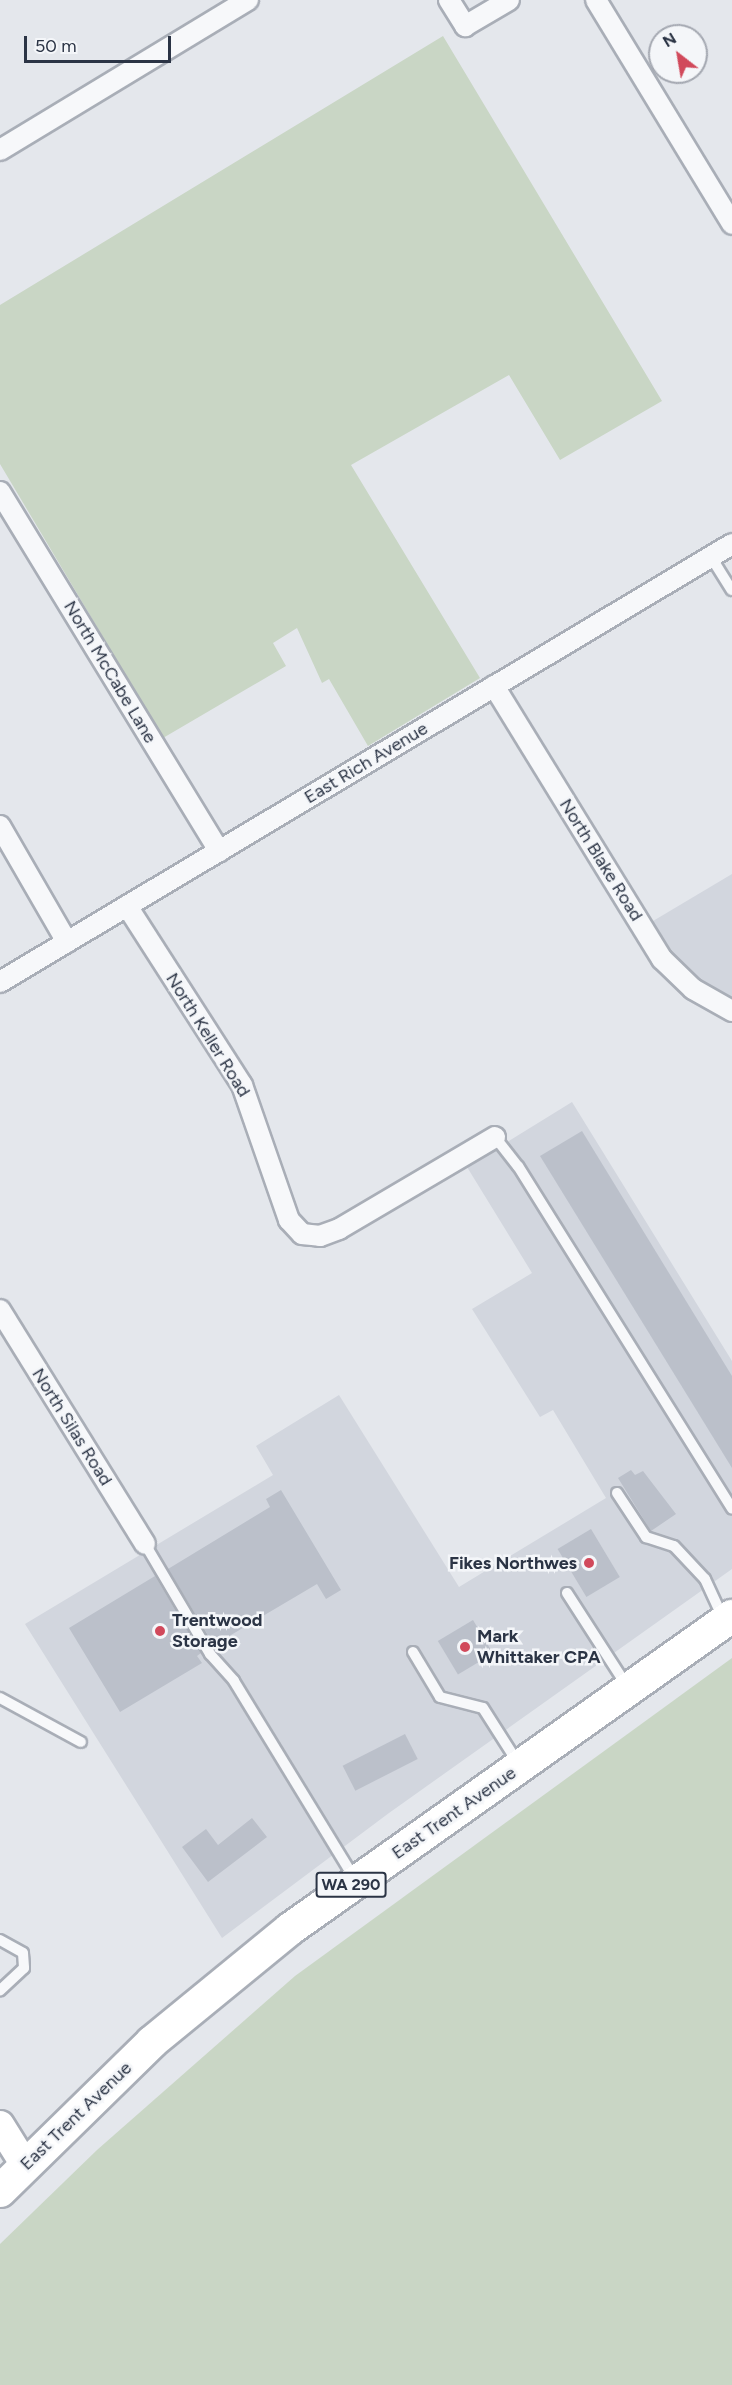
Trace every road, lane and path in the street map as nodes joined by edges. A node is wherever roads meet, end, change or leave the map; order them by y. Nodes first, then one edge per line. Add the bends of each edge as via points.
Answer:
1 (248, 0) edge
2 (449, 0) edge
3 (509, 0) edge
4 (596, 0) edge
5 (0, 150) edge
6 (732, 224) edge
7 (0, 492) edge
8 (732, 544) edge
9 (711, 557) junction
10 (732, 590) edge
11 (494, 686) junction
12 (0, 826) edge
13 (219, 851) junction
14 (127, 906) junction
15 (67, 942) junction
16 (0, 982) edge
17 (732, 1011) edge
18 (495, 1137) joint
19 (0, 1310) edge
20 (617, 1493) dead end
21 (732, 1509) edge
22 (145, 1544) joint
23 (567, 1593) dead end
24 (728, 1618) edge
25 (413, 1652) dead end
26 (629, 1689) junction
27 (0, 1698) edge
28 (81, 1742) dead end
29 (520, 1766) junction
30 (357, 1882) junction
31 (0, 1940) edge
32 (0, 1990) edge
33 (0, 2125) edge
34 (25, 2165) junction
35 (0, 2191) edge

1 - 5 street
2 - 3 street via 465,26
4 - 6 street
7 - 13 street, North McCabe Lane
8 - 9 street, East Rich Avenue
9 - 10 lane
9 - 11 street, East Rich Avenue
11 - 13 street, East Rich Avenue
11 - 17 street, North Blake Road via 662,959 693,989
12 - 15 street
13 - 14 street, East Rich Avenue
14 - 15 street, East Rich Avenue
14 - 18 street, North Keller Road via 242,1085 289,1220 302,1234 320,1236 339,1229
15 - 16 street, East Rich Avenue
18 - 21 lane via 518,1166
19 - 22 street, North Silas Road
20 - 24 lane via 646,1537 674,1546 705,1579
22 - 30 lane via 193,1627 234,1681
23 - 26 lane
24 - 26 main road, East Trent Avenue / WA 290
25 - 29 lane via 440,1697 483,1708
26 - 29 main road, East Trent Avenue / WA 290
27 - 28 lane
29 - 30 main road, East Trent Avenue / WA 290
30 - 34 main road, East Trent Avenue / WA 290 via 290,1929 152,2043
31 - 32 lane via 23,1953 24,1968
33 - 34 street
34 - 35 main road, East Trent Avenue / WA 290

